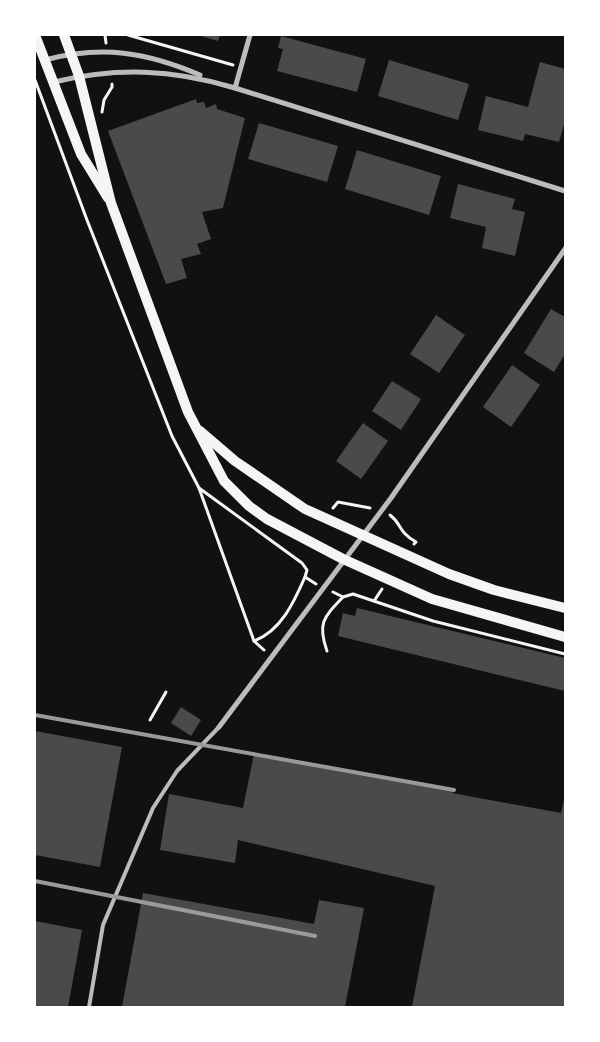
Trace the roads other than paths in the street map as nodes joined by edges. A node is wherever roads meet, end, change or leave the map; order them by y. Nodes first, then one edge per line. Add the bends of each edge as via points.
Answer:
1 (35, 35) edge
2 (64, 35) edge
3 (250, 35) edge
4 (71, 53) junction
5 (45, 60) junction
6 (79, 76) junction
7 (214, 81) junction
8 (53, 82) junction
9 (234, 88) junction
10 (565, 191) edge
11 (111, 202) junction
12 (565, 249) edge
13 (563, 258) edge
14 (196, 427) junction
15 (361, 535) junction
16 (343, 559) junction
17 (565, 608) edge
18 (565, 637) edge
19 (219, 727) joint
20 (89, 1007) edge

1 - 5 main road
2 - 4 main road
3 - 9 street
4 - 5 street
4 - 6 main road
4 - 7 street via 130,53 182,67
5 - 8 main road
6 - 7 street via 148,72 184,74
6 - 8 street
6 - 11 main road
7 - 9 street
8 - 11 main road via 81,154
9 - 10 street
11 - 14 main road
12 - 13 street
13 - 15 street
14 - 15 main road via 277,492
14 - 16 main road via 224,481 249,506 284,529
15 - 16 street
15 - 17 main road via 494,590
16 - 18 main road via 432,599
16 - 19 street
19 - 20 lane via 177,771 153,808 103,926

